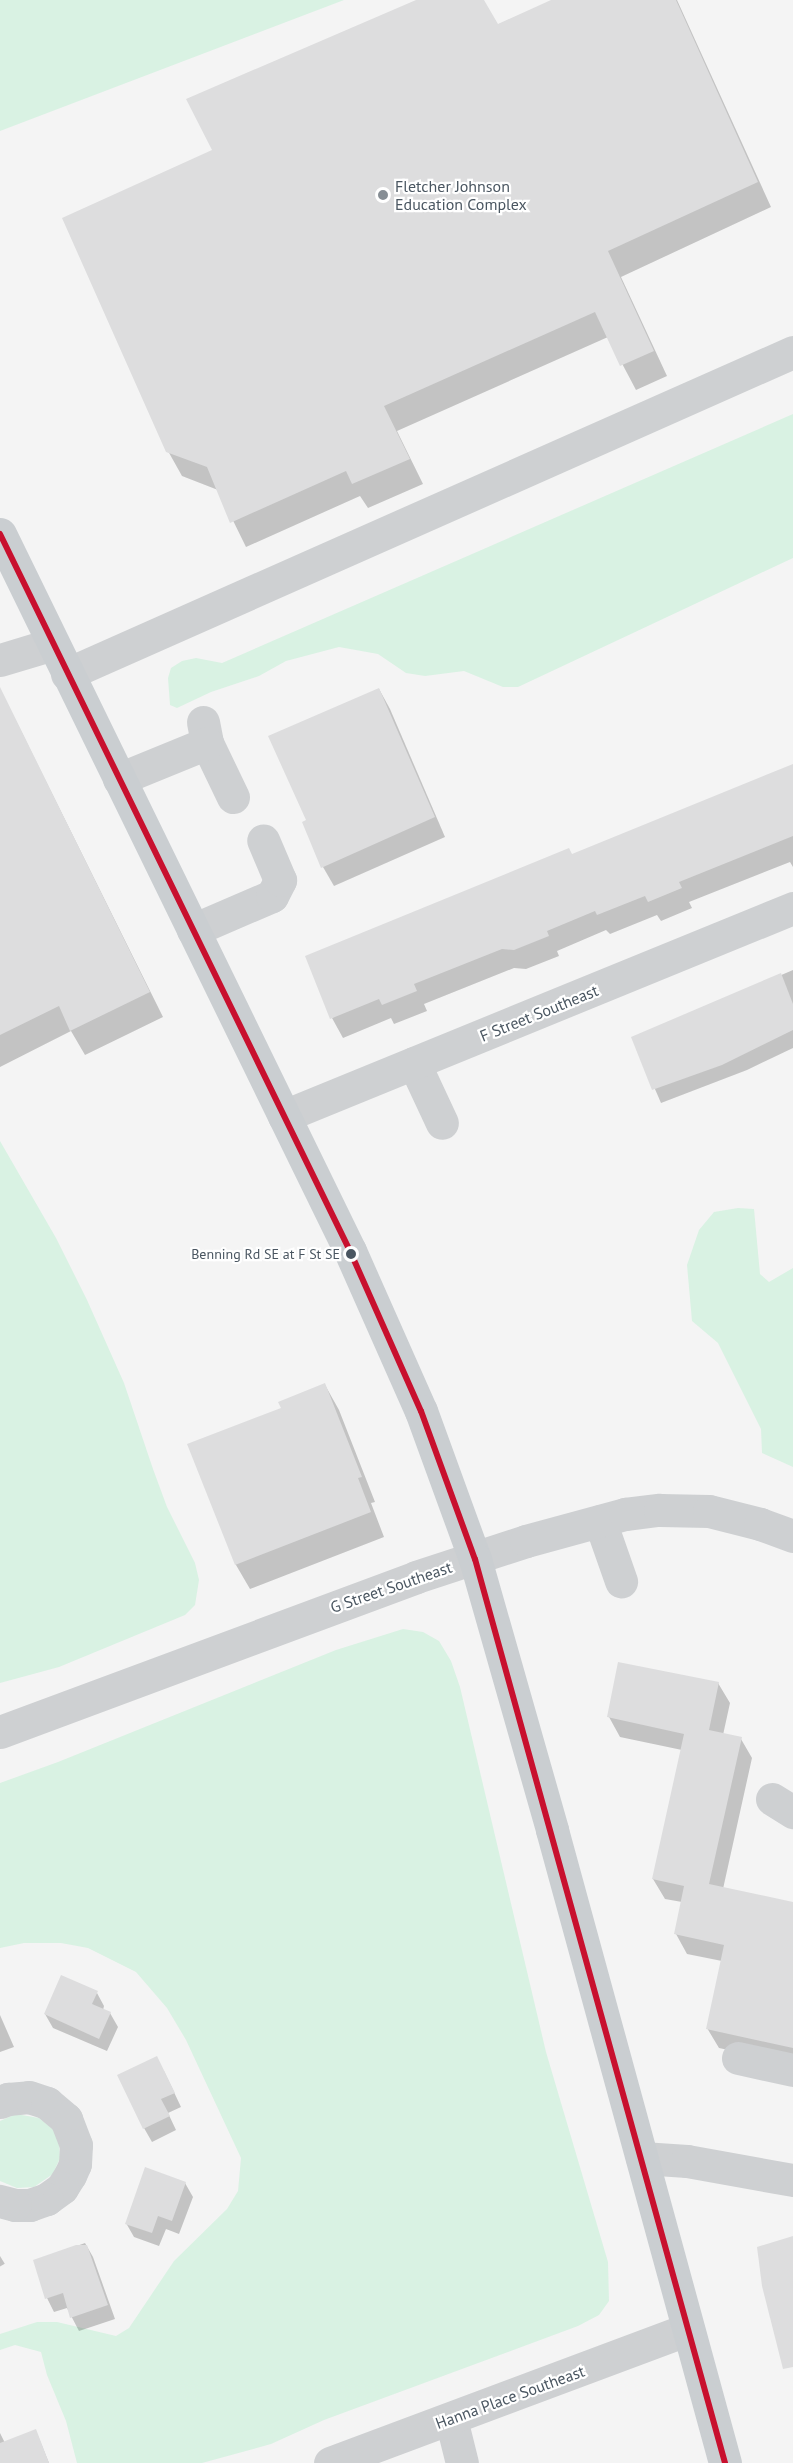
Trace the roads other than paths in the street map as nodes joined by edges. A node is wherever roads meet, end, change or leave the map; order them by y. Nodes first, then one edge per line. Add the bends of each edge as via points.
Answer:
1 (793, 352) edge
2 (0, 534) edge
3 (53, 644) junction
4 (0, 660) edge
5 (67, 674) junction
6 (119, 779) junction
7 (232, 797) dead end
8 (263, 840) dead end
9 (793, 908) edge
10 (193, 930) junction
11 (414, 1063) junction
12 (285, 1116) junction
13 (442, 1123) dead end
14 (600, 1521) junction
15 (793, 1536) edge
16 (475, 1558) junction
17 (621, 1581) dead end
18 (0, 1732) edge
19 (738, 2058) dead end
20 (793, 2070) edge
21 (0, 2102) edge
22 (642, 2158) junction
23 (793, 2180) edge
24 (0, 2201) edge
25 (688, 2329) junction
26 (451, 2419) junction
27 (367, 2456) edge
28 (330, 2463) edge
29 (462, 2463) edge
30 (725, 2463) edge

1 - 5 street
2 - 3 main road
3 - 4 street
3 - 5 main road
5 - 6 main road
6 - 7 street via 205,733
6 - 10 main road
8 - 10 street via 280,880 272,896
9 - 11 street, F Street Southeast
10 - 12 main road
11 - 12 street, F Street Southeast
11 - 13 street
12 - 16 main road via 421,1411
14 - 15 street, G Street Southeast via 648,1511 693,1510 733,1516
14 - 16 street, G Street Southeast
14 - 17 street
16 - 18 street, G Street Southeast via 357,1598
16 - 22 main road
19 - 20 street
21 - 24 street via 29,2097 47,2103 66,2119 76,2145 75,2164 62,2188 30,2205
22 - 23 street via 687,2161
22 - 25 main road
25 - 26 street, Hanna Place Southeast
25 - 30 main road
26 - 27 street, Hanna Place Southeast
26 - 29 street
27 - 28 street, Hanna Place Southeast

